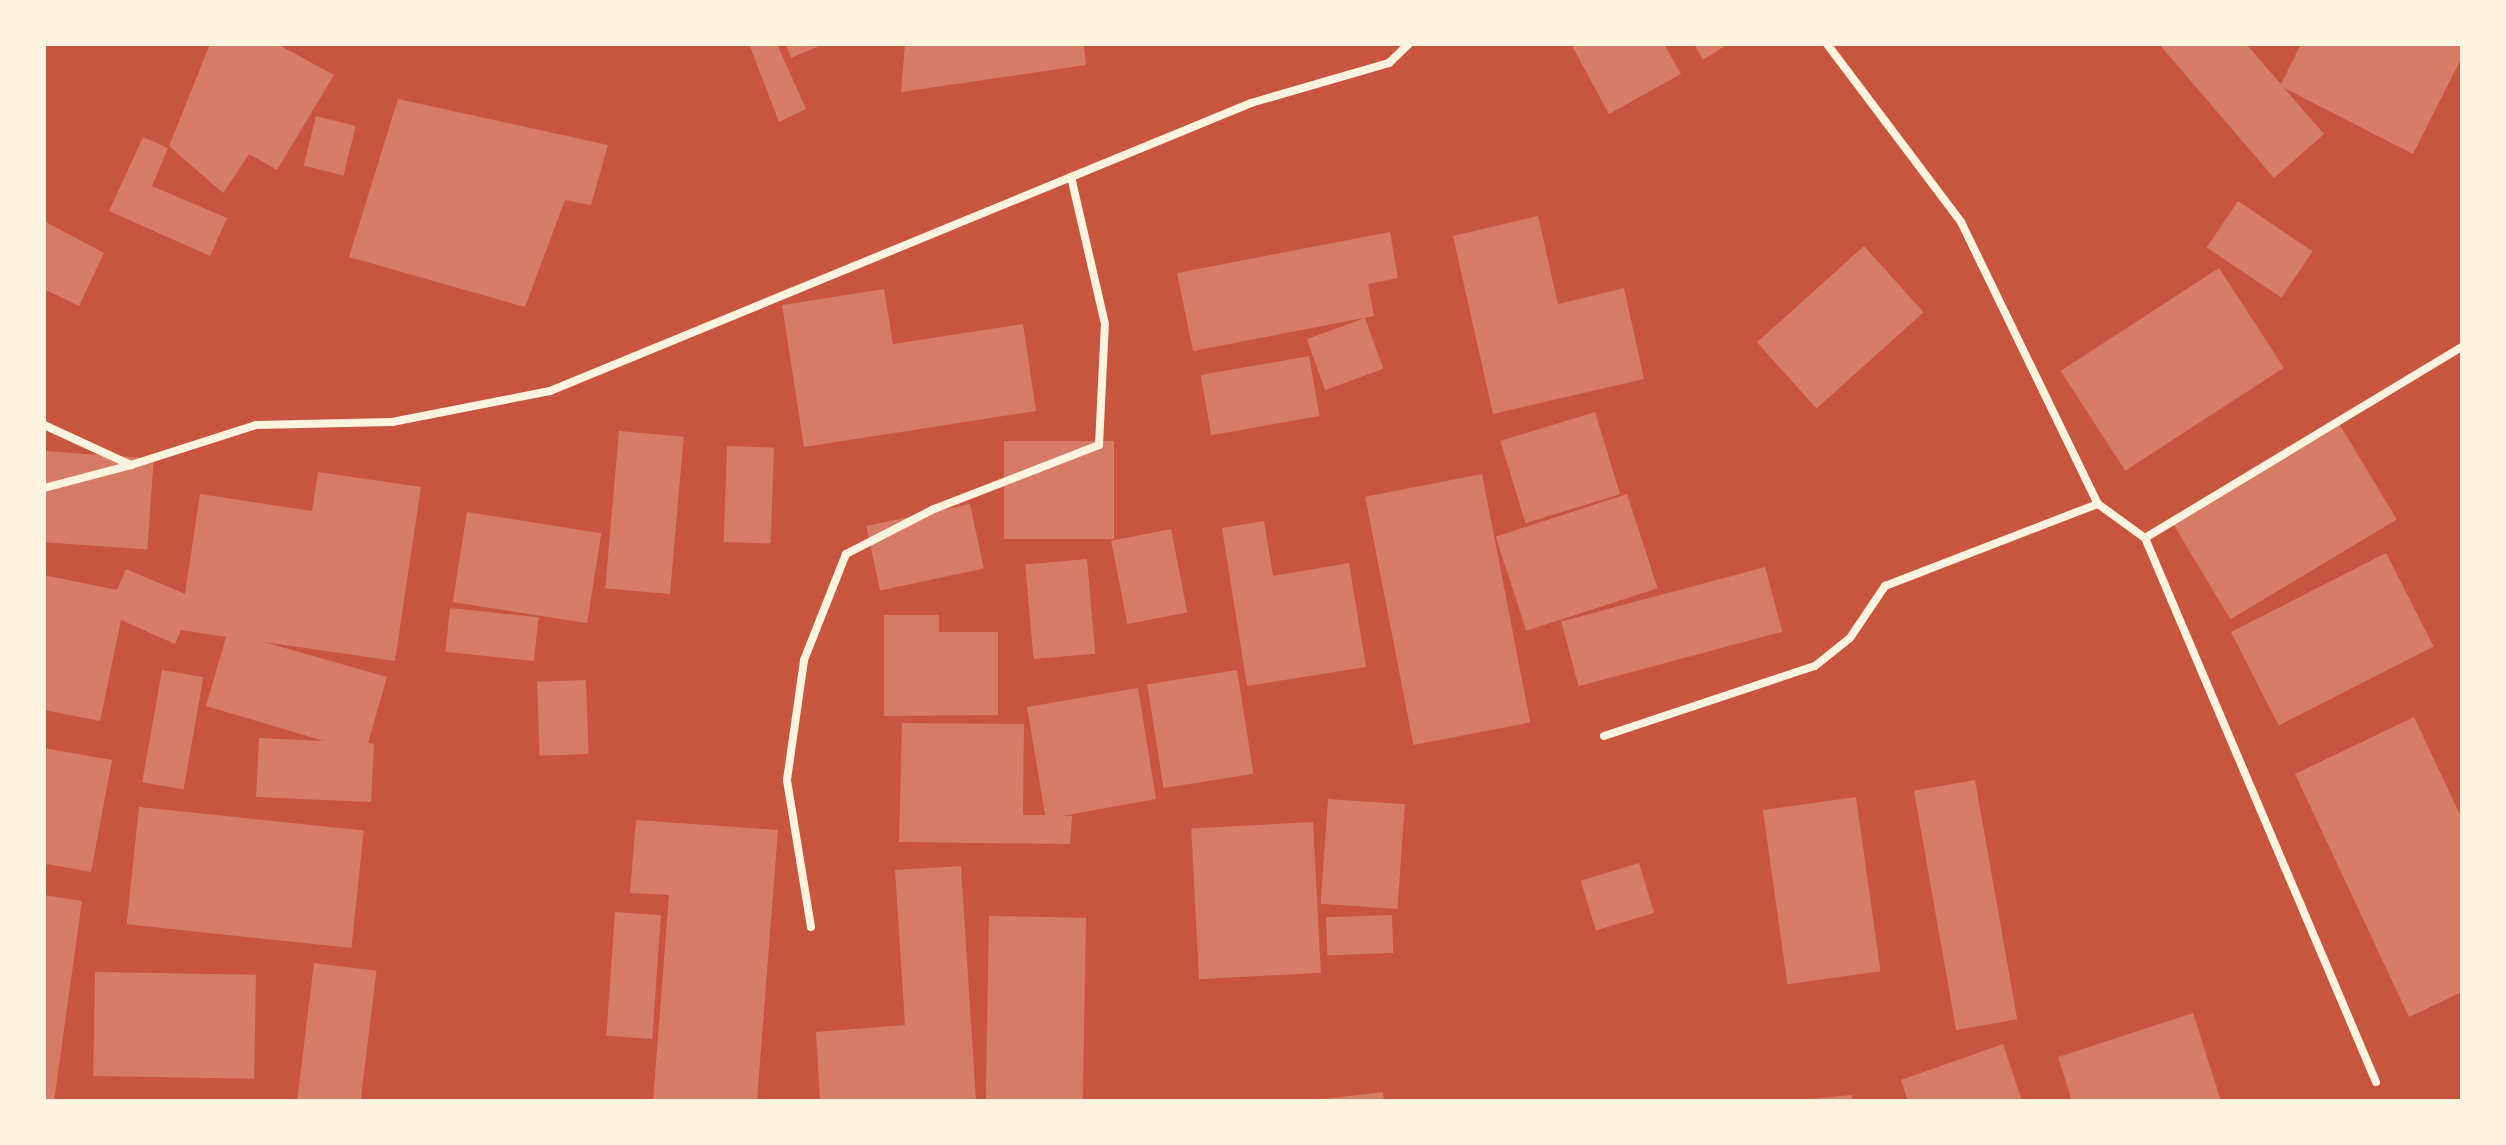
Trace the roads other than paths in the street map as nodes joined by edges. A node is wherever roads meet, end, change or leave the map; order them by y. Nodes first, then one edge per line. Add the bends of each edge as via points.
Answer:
1 (1409, 44) edge
2 (1827, 44) edge
3 (1071, 177) junction
4 (2462, 347) edge
5 (44, 425) edge
6 (131, 465) junction
7 (44, 488) edge
8 (2098, 504) junction
9 (2145, 538) junction
10 (1604, 736) dead end
11 (811, 927) dead end
12 (2376, 1082) dead end

1 - 3 street via 1389,63 1251,103
2 - 8 street via 1961,222
3 - 6 street via 550,391 392,422 256,425
3 - 11 street via 1105,324 1099,445 934,509 846,554 804,660 787,780
4 - 9 street
5 - 6 street
6 - 7 street
8 - 9 street
8 - 10 street via 1885,586 1850,638 1815,666
9 - 12 street

